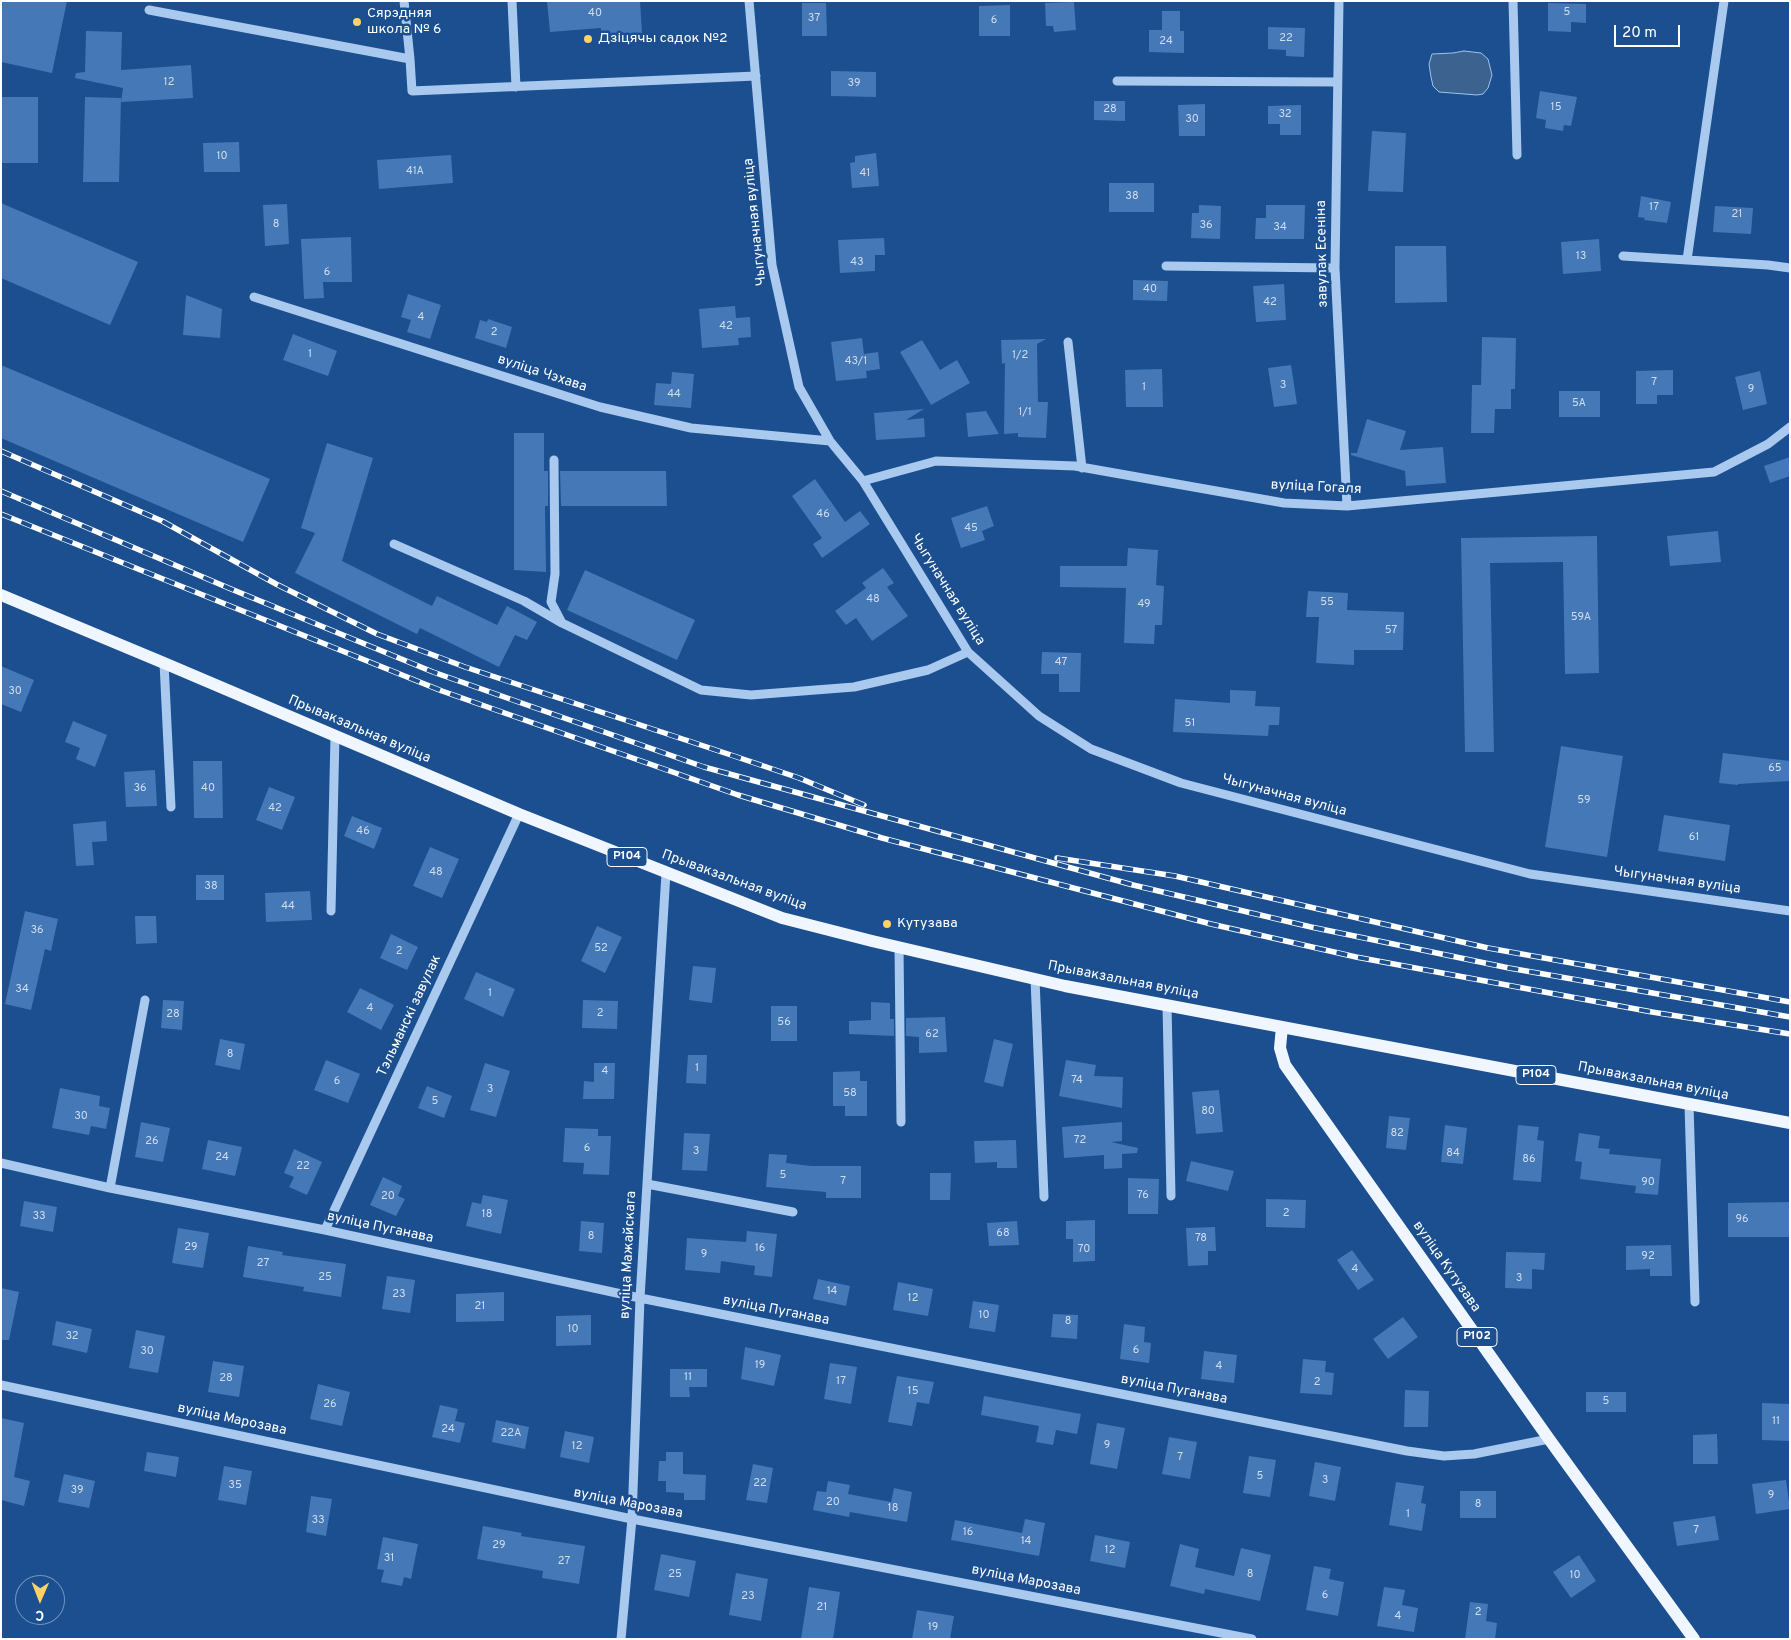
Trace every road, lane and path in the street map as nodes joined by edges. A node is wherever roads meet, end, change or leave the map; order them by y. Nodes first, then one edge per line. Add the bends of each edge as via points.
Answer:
1 (404, 1) edge
2 (512, 1) edge
3 (749, 1) edge
4 (1339, 1) edge
5 (1514, 1) edge
6 (1724, 1) edge
7 (149, 10) dead end
8 (410, 59) junction
9 (756, 76) junction
10 (1117, 81) dead end
11 (1338, 82) junction
12 (516, 87) junction
13 (1517, 155) dead end
14 (1623, 256) dead end
15 (1686, 260) junction
16 (1166, 266) dead end
17 (1335, 268) junction
18 (1790, 268) edge
19 (254, 297) dead end
20 (1068, 342) dead end
21 (1790, 427) edge
22 (830, 441) junction
23 (554, 460) dead end
24 (1082, 468) junction
25 (863, 481) junction
26 (1347, 506) junction
27 (394, 544) dead end
28 (1, 595) edge
29 (562, 623) junction
30 (968, 652) junction
31 (164, 663) junction
32 (335, 736) junction
33 (171, 808) dead end
34 (519, 814) junction
35 (666, 873) junction
36 (331, 911) dead end
37 (1790, 911) edge
38 (899, 947) junction
39 (1035, 979) junction
40 (145, 1000) dead end
41 (1167, 1005) junction
42 (1282, 1027) junction
43 (1689, 1105) junction
44 (901, 1122) dead end
45 (1790, 1123) edge
46 (1, 1163) edge
47 (647, 1184) junction
48 (110, 1188) junction
49 (1171, 1196) dead end
50 (1044, 1197) dead end
51 (793, 1212) dead end
52 (325, 1230) junction
53 (640, 1298) junction
54 (1695, 1302) dead end
55 (1, 1386) edge
56 (1549, 1439) junction
57 (632, 1519) junction
58 (621, 1639) edge
59 (1252, 1639) edge
60 (1694, 1639) edge

1 - 8 street
2 - 12 street
3 - 9 street, Чыгуначная вуліца
4 - 11 street, завулак Есеніна
5 - 13 street
6 - 15 street
7 - 8 street
8 - 12 street via 412,91
9 - 12 street
9 - 22 street, Чыгуначная вуліца via 772,265 799,387
10 - 11 street
11 - 17 street, завулак Есеніна
14 - 15 street
15 - 18 street
16 - 17 street
17 - 26 street, завулак Есеніна
19 - 22 street, вуліца Чэхава via 600,407 691,428
20 - 24 street
21 - 26 street, вуліца Гогаля via 1768,444 1714,472
22 - 25 street, Чыгуначная вуліца
23 - 29 street via 555,574 551,602
24 - 25 street, вуліца Гогаля via 936,461
24 - 26 street, вуліца Гогаля via 1284,503
25 - 30 street, Чыгуначная вуліца
27 - 29 street via 524,601
28 - 31 main road, Прывакзальная вуліца / Р104
29 - 30 street via 701,690 751,695 854,687 928,670
30 - 37 street, Чыгуначная вуліца via 1039,716 1091,749 1181,783 1530,874
31 - 32 main road, Прывакзальная вуліца / Р104
31 - 33 street
32 - 34 main road, Прывакзальная вуліца / Р104
32 - 36 street
34 - 35 main road, Прывакзальная вуліца / Р104
34 - 52 street, Тэльманскі завулак
35 - 38 main road, Прывакзальная вуліца / Р104 via 782,918
35 - 47 street, вуліца Мажайскага
38 - 39 main road, Прывакзальная вуліца / Р104
38 - 44 street
39 - 41 main road, Прывакзальная вуліца / Р104
39 - 50 street
40 - 48 street
41 - 42 main road, Прывакзальная вуліца / Р104
41 - 49 street
42 - 43 main road, Прывакзальная вуліца / Р104
42 - 56 main road, вуліца Кутузава / Р102 via 1280,1048 1285,1065
43 - 45 main road, Прывакзальная вуліца / Р104
43 - 54 street
46 - 48 street, вуліца Пуганава
47 - 51 street
47 - 53 street, вуліца Мажайскага
48 - 52 street, вуліца Пуганава
52 - 53 street, вуліца Пуганава
53 - 56 street, вуліца Пуганава via 1407,1451 1444,1456 1474,1454
53 - 57 street, вуліца Мажайскага
55 - 57 street, вуліца Марозава
56 - 60 main road, вуліца Кутузава / Р102
57 - 58 street, вуліца Мажайскага
57 - 59 street, вуліца Марозава

